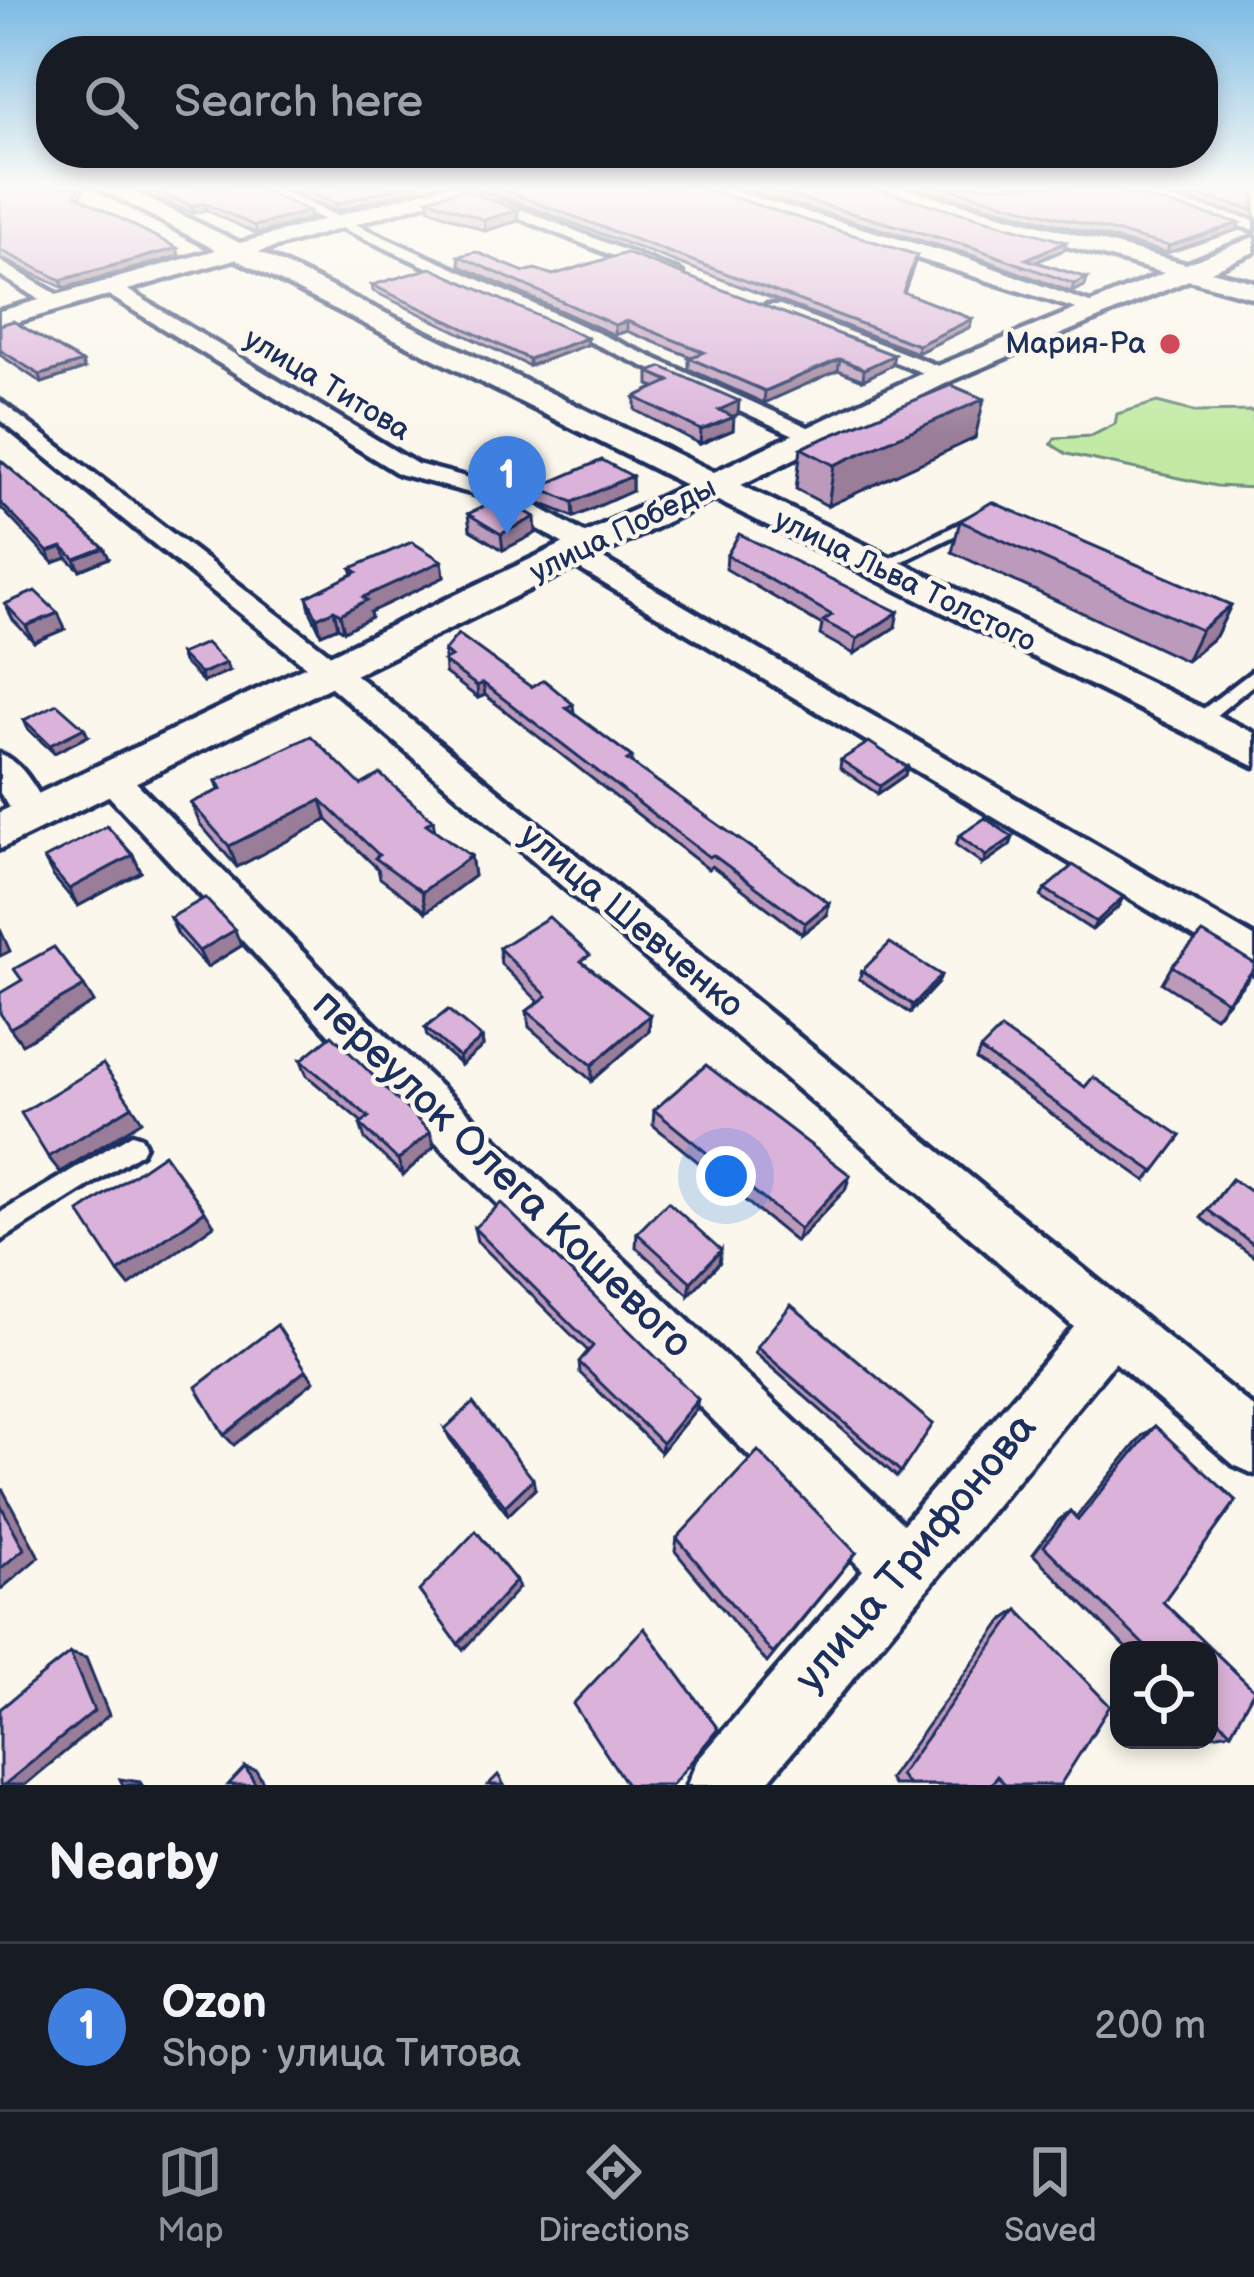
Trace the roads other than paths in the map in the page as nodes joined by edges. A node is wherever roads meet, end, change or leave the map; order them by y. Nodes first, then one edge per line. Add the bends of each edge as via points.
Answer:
1 (4, 269) edge
2 (175, 269) edge
3 (275, 269) edge
4 (447, 269) edge
5 (667, 269) edge
6 (983, 269) edge
7 (1177, 269) edge
8 (1193, 269) edge
9 (1187, 272) junction
10 (704, 284) edge
11 (109, 287) junction
12 (1254, 290) edge
13 (749, 301) edge
14 (58, 303) junction
15 (1099, 310) junction
16 (0, 320) edge
17 (945, 373) junction
18 (0, 408) edge
19 (816, 436) junction
20 (712, 488) junction
21 (977, 519) edge
22 (580, 550) junction
23 (878, 568) junction
24 (334, 673) junction
25 (1254, 675) edge
26 (1196, 723) junction
27 (1254, 751) edge
28 (0, 766) edge
29 (109, 775) junction
30 (33, 815) junction
31 (0, 832) edge
32 (1254, 957) edge
33 (132, 1145) dead end
34 (0, 1228) edge
35 (1113, 1323) junction
36 (1254, 1445) edge
37 (903, 1566) junction
38 (722, 1785) edge

1 - 14 street
2 - 11 street
3 - 20 street, улица Льва Толстого
4 - 19 street
5 - 10 street
6 - 15 street
7 - 9 street
8 - 9 street, улица Победы
9 - 12 street
9 - 15 street, улица Победы
11 - 14 street
11 - 22 street, улица Титова via 408,469 494,492
13 - 17 street
14 - 16 street
15 - 17 street, улица Победы
17 - 19 street, улица Победы
18 - 24 street, улица Шевченко
19 - 20 street, улица Победы
20 - 22 street, улица Победы
20 - 23 street, улица Льва Толстого
21 - 23 lane
22 - 24 street, улица Победы
22 - 32 street, улица Титова
23 - 26 street, улица Льва Толстого
24 - 29 street, улица Победы
24 - 35 street, улица Шевченко
25 - 26 lane
26 - 27 street, улица Льва Толстого
28 - 30 street
29 - 30 street, улица Победы
29 - 37 street, переулок Олега Кошевого via 353,1031
30 - 31 street, улица Победы
33 - 34 lane
35 - 36 street, улица Шевченко
35 - 37 street, улица Трифонова
37 - 38 street, улица Трифонова

